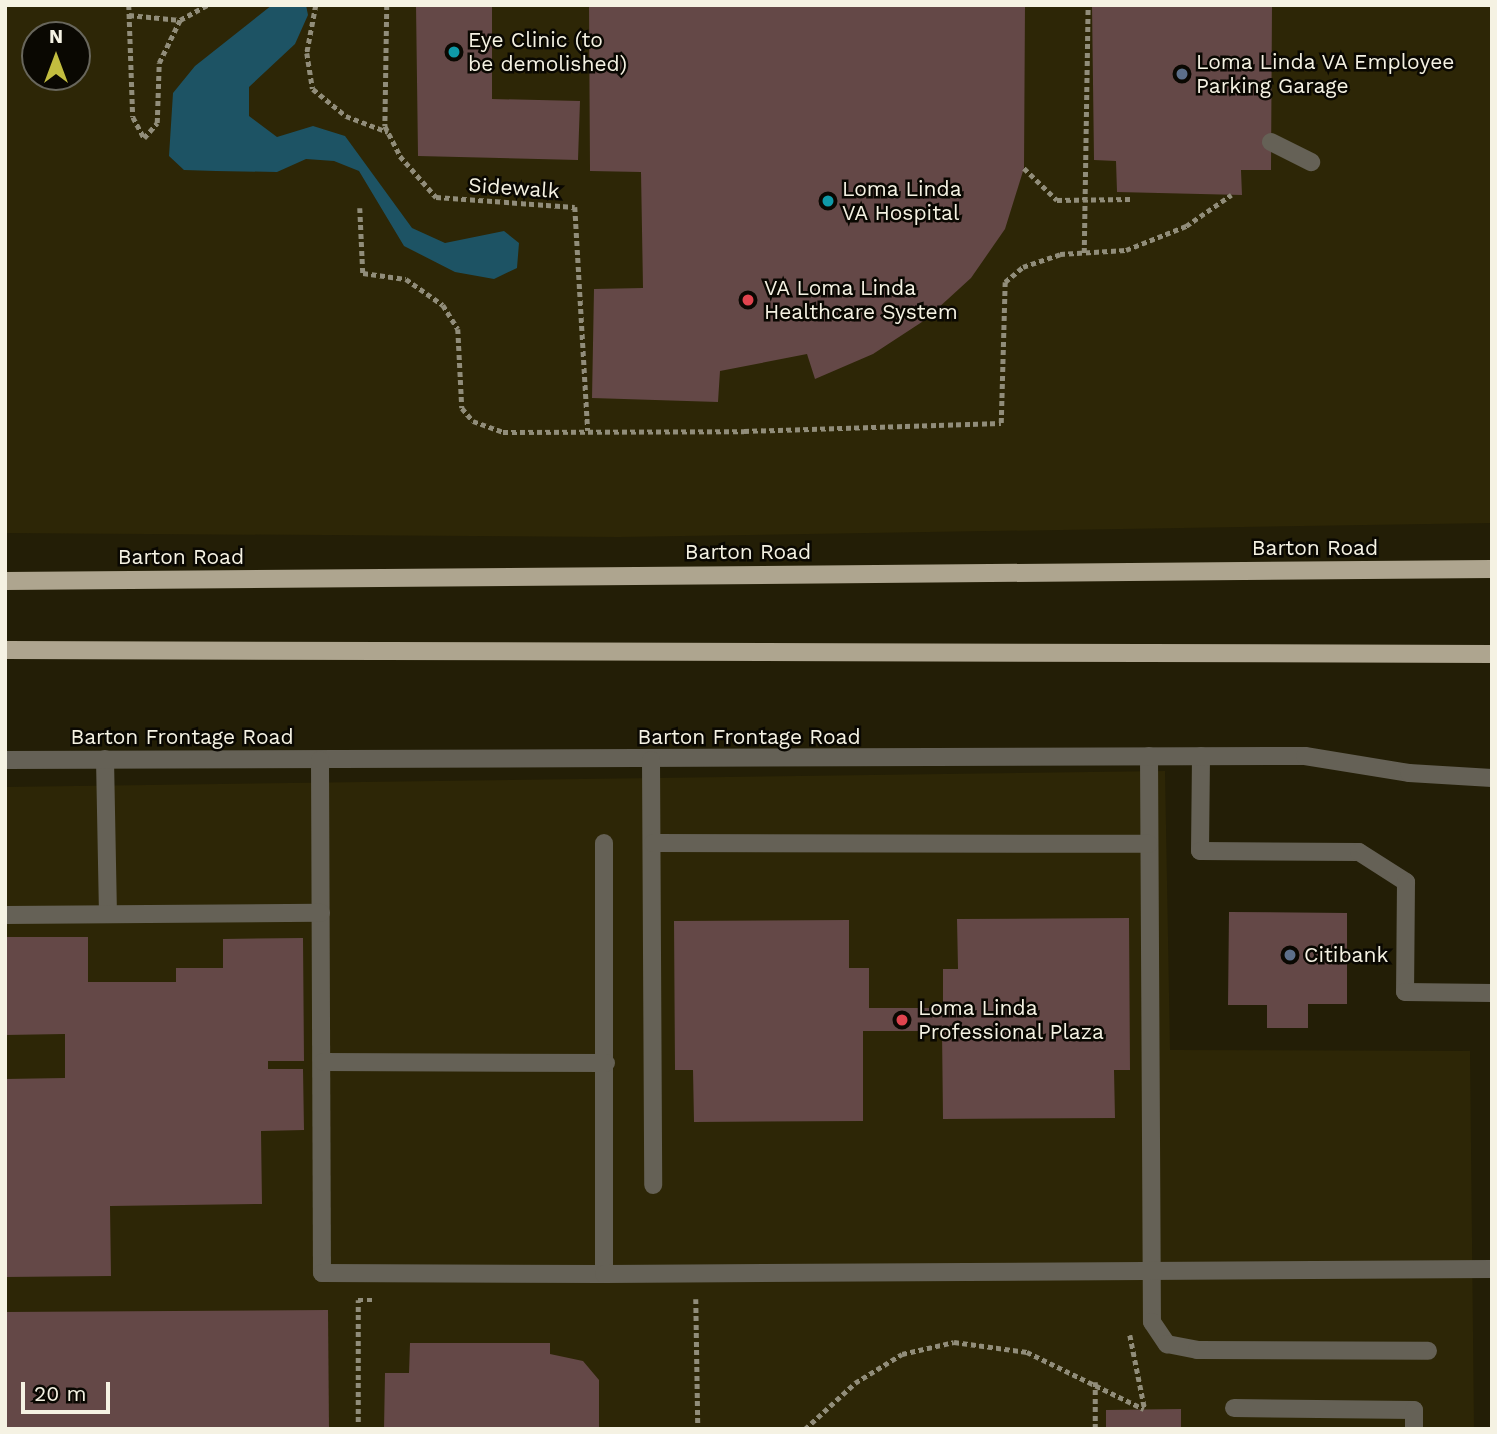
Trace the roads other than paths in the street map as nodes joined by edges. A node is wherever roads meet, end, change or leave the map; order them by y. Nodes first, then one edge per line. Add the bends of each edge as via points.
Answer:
1 (1271, 142) dead end
2 (1311, 162) dead end
3 (1492, 569) edge
4 (5, 581) edge
5 (5, 650) edge
6 (1492, 654) edge
7 (1149, 756) junction
8 (1201, 756) junction
9 (105, 759) junction
10 (5, 760) edge
11 (320, 760) junction
12 (651, 760) junction
13 (1492, 778) edge
14 (604, 843) dead end
15 (653, 843) junction
16 (1149, 844) junction
17 (108, 914) junction
18 (321, 914) junction
19 (5, 915) edge
20 (1492, 993) edge
21 (323, 1062) junction
22 (606, 1063) junction
23 (653, 1185) dead end
24 (1492, 1269) edge
25 (1152, 1270) junction
26 (604, 1274) junction
27 (1429, 1351) dead end
28 (1234, 1408) dead end
29 (1415, 1429) edge

1 - 2 street
3 - 4 main road, Barton Road
5 - 6 main road
7 - 8 street, Barton Frontage Road
7 - 12 street, Barton Frontage Road
7 - 16 street
8 - 13 street, Barton Frontage Road via 1305,756 1409,773
8 - 20 street via 1200,850 1359,852 1406,883 1405,992
9 - 10 street, Barton Frontage Road
9 - 11 street, Barton Frontage Road
9 - 17 street
11 - 12 street, Barton Frontage Road
11 - 18 street
12 - 15 street
14 - 22 street
15 - 16 street
15 - 23 street
16 - 25 street
17 - 18 street
17 - 19 street
18 - 21 street
21 - 22 street
21 - 26 street via 322,1273
22 - 26 street
24 - 25 street
25 - 26 street
25 - 27 street via 1152,1322 1167,1344 1197,1350
28 - 29 street via 1414,1410

